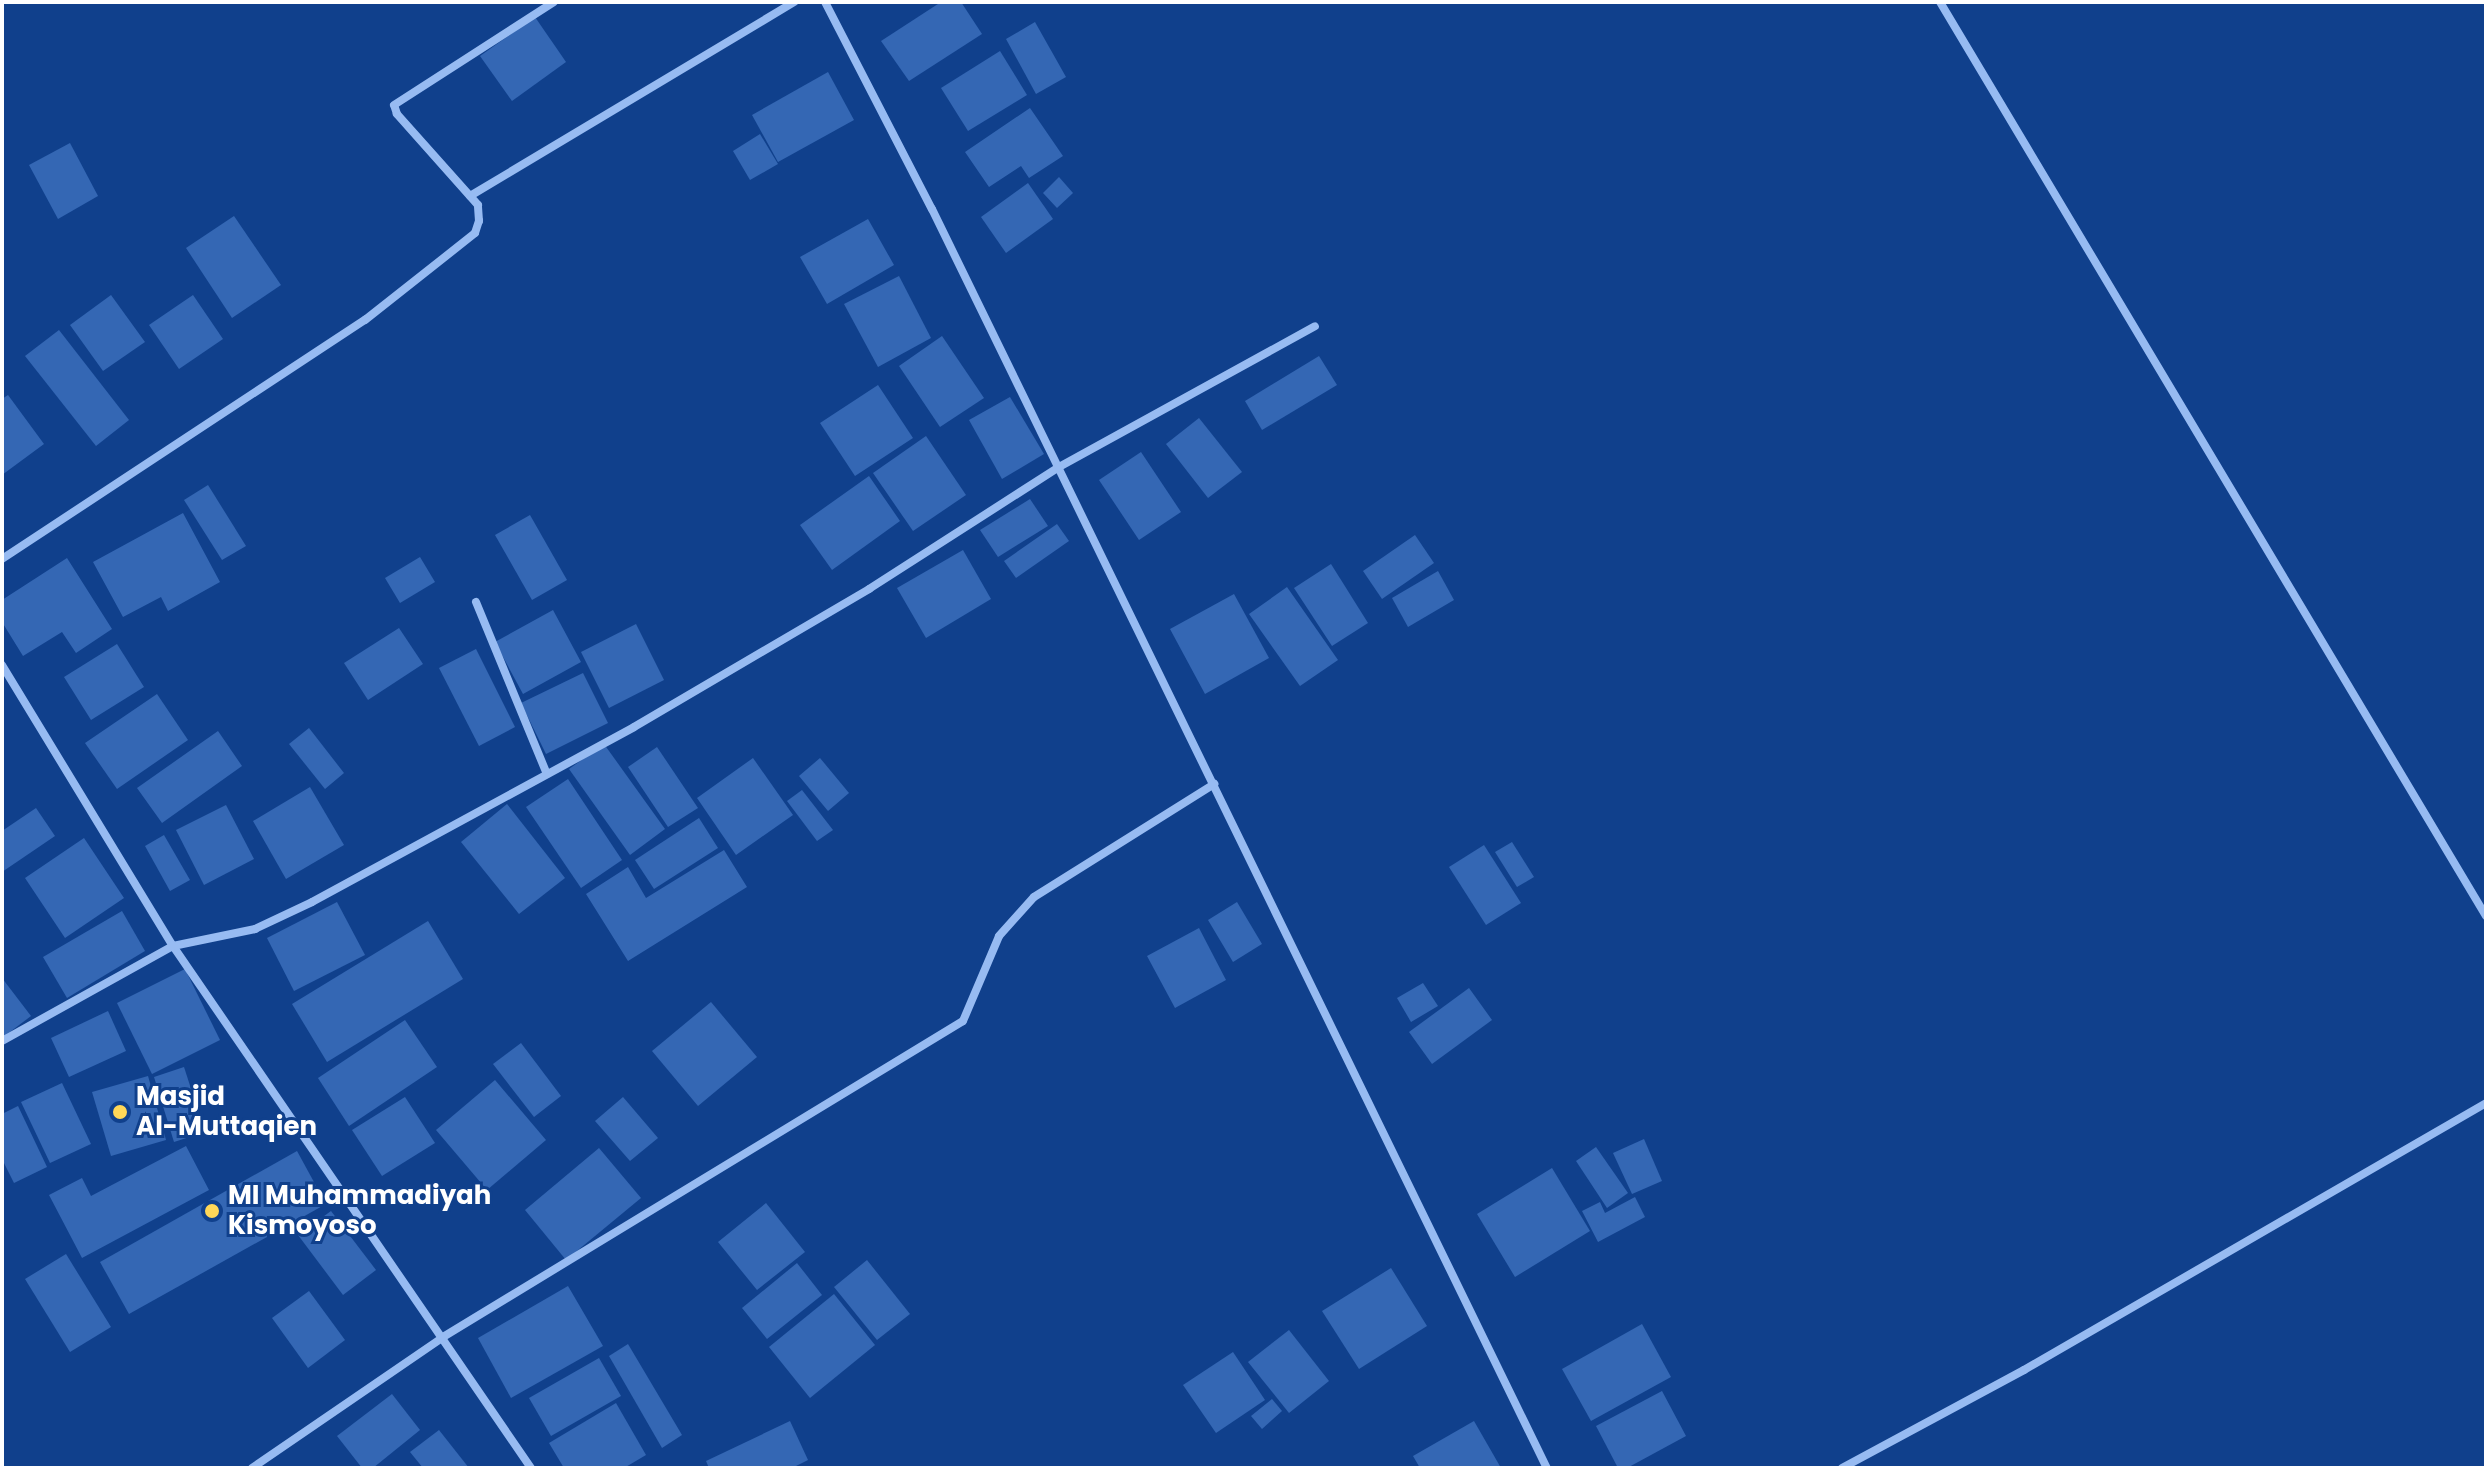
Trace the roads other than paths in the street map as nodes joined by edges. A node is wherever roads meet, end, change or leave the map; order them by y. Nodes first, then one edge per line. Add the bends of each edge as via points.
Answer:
1 (554, 2) edge
2 (794, 2) edge
3 (825, 2) edge
4 (1940, 2) edge
5 (470, 196) junction
6 (1315, 326) dead end
7 (1059, 467) junction
8 (2, 559) edge
9 (476, 602) dead end
10 (2, 665) edge
11 (547, 774) junction
12 (1214, 784) junction
13 (2486, 916) edge
14 (173, 946) junction
15 (2, 1041) edge
16 (2486, 1103) edge
17 (443, 1337) junction
18 (252, 1468) edge
19 (531, 1468) edge
20 (1547, 1468) edge
21 (1842, 1468) edge

1 - 5 street via 394,105
2 - 5 street
3 - 7 street
4 - 13 street
5 - 8 street via 478,205 479,221 461,247 365,320
6 - 7 street
7 - 11 street via 856,597
7 - 12 street
9 - 11 street
10 - 14 street
11 - 14 street via 255,929
12 - 17 street via 1034,897 999,936 963,1021
12 - 20 street
14 - 15 street
14 - 17 street
16 - 21 street via 2024,1370
17 - 18 street
17 - 19 street

